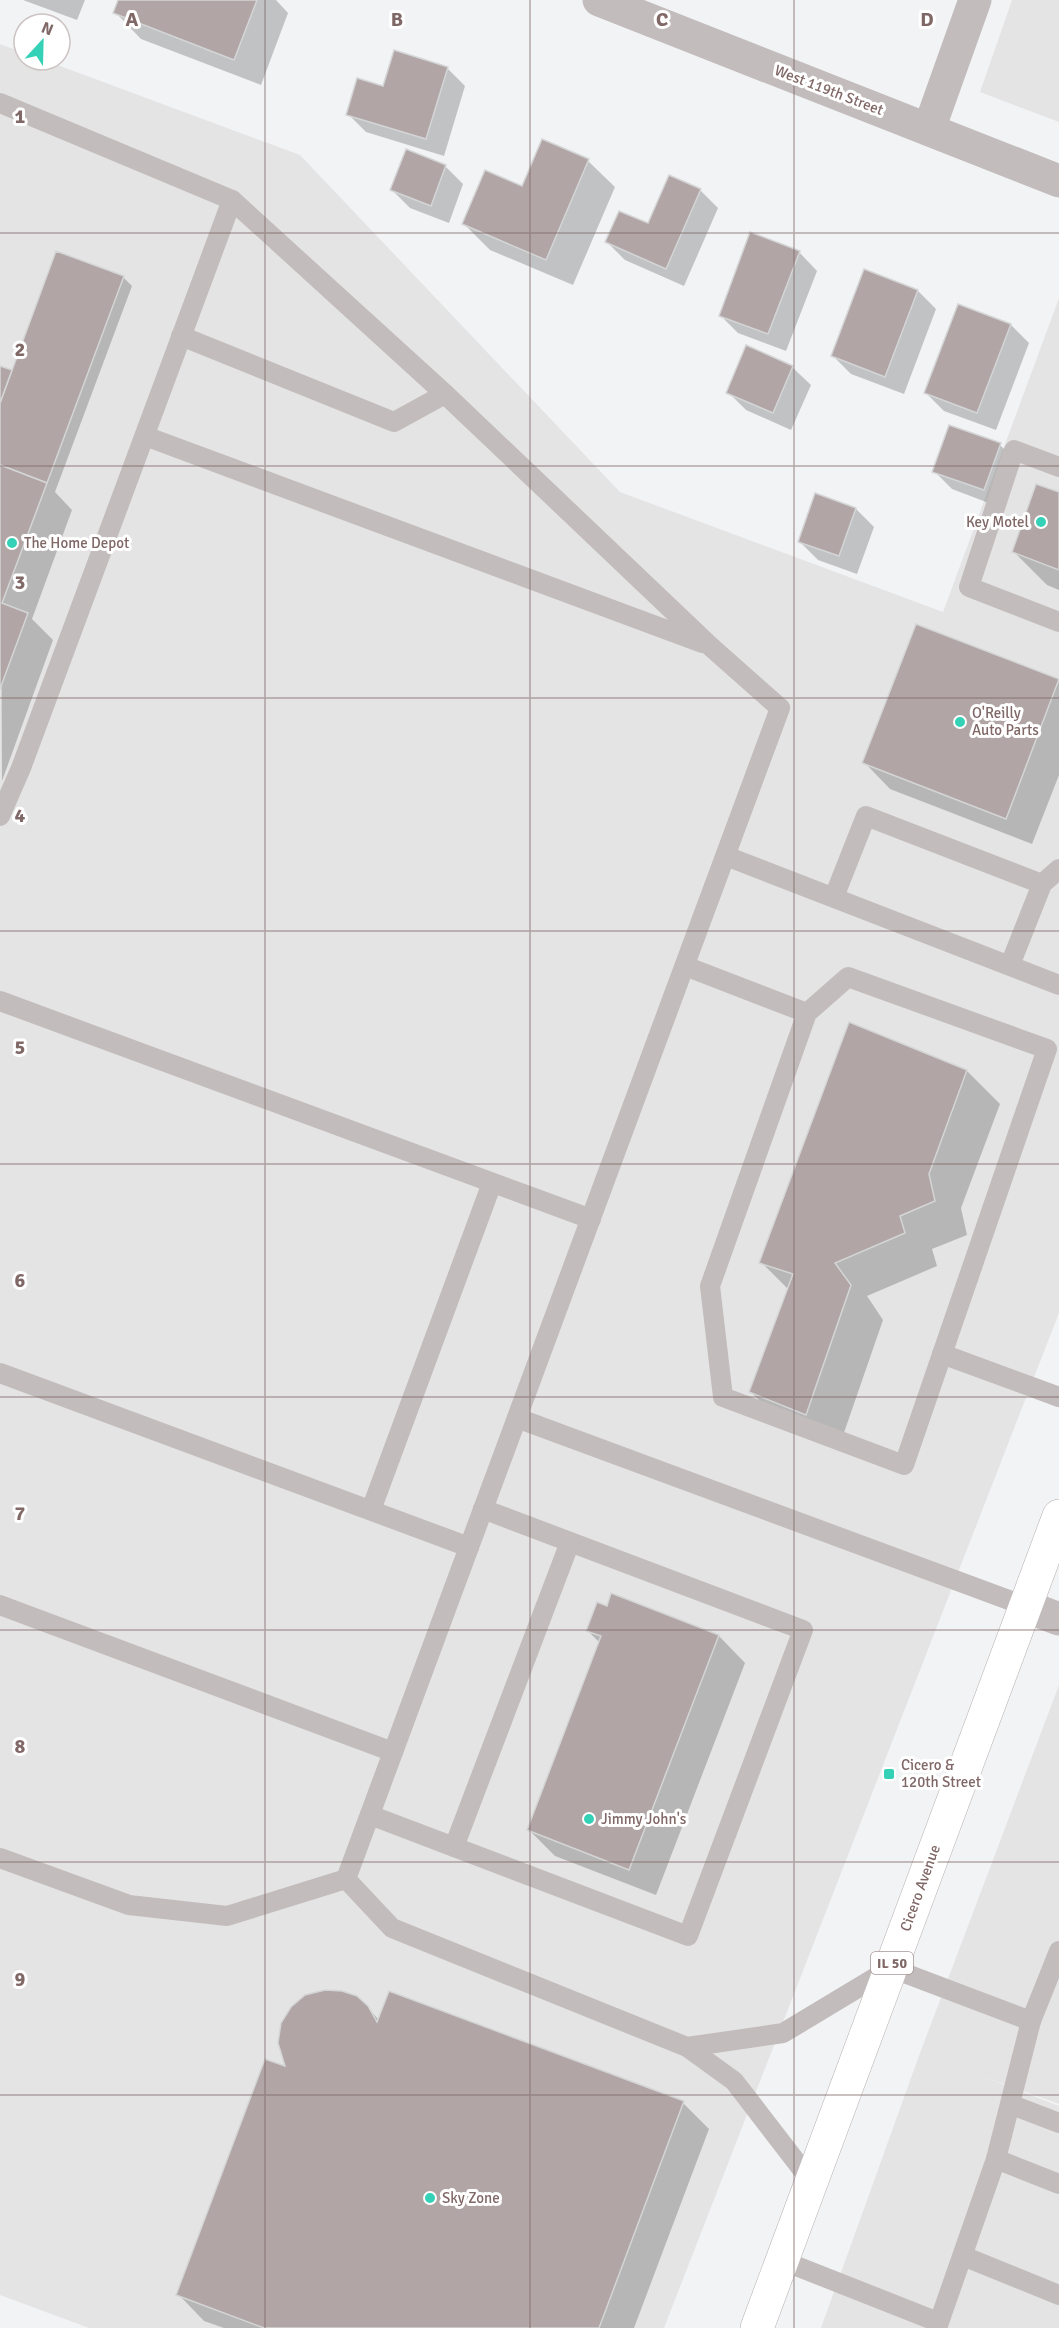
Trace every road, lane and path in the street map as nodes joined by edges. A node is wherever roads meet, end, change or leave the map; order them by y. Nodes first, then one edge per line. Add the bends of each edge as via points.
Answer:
1 (599, 0) edge
2 (975, 0) edge
3 (0, 103) edge
4 (928, 129) junction
5 (1059, 181) edge
6 (232, 200) junction
7 (181, 336) junction
8 (445, 394) junction
9 (145, 436) junction
10 (1059, 467) edge
11 (1059, 622) edge
12 (710, 646) junction
13 (0, 816) edge
14 (726, 856) junction
15 (1059, 869) edge
16 (1042, 884) junction
17 (834, 897) junction
18 (1010, 965) junction
19 (685, 966) junction
20 (1059, 985) edge
21 (0, 1001) edge
22 (807, 1013) junction
23 (492, 1183) junction
24 (591, 1220) junction
25 (942, 1354) junction
26 (0, 1373) edge
27 (1059, 1396) edge
28 (517, 1418) junction
29 (483, 1509) junction
30 (371, 1510) junction
31 (1059, 1516) edge
32 (570, 1542) junction
33 (469, 1547) junction
34 (0, 1605) edge
35 (1026, 1606) junction
36 (1059, 1619) edge
37 (393, 1752) junction
38 (370, 1815) junction
39 (454, 1847) junction
40 (0, 1858) edge
41 (346, 1879) junction
42 (1059, 1951) edge
43 (891, 1968) junction
44 (1031, 2020) junction
45 (687, 2047) junction
46 (1012, 2105) junction
47 (1059, 2123) edge
48 (996, 2159) junction
49 (811, 2181) junction
50 (1059, 2184) edge
51 (963, 2256) junction
52 (782, 2260) junction
53 (1059, 2295) edge
54 (938, 2325) edge
55 (757, 2328) edge

1 - 4 street, West 119th Street
2 - 4 street
3 - 6 lane
4 - 5 street, West 119th Street
6 - 7 lane
6 - 8 lane
7 - 8 lane via 393,422
7 - 9 lane
8 - 12 lane
9 - 12 lane
9 - 13 lane
10 - 11 lane via 1014,450 969,588
12 - 14 lane via 780,708
14 - 17 lane
14 - 19 lane
15 - 16 lane
16 - 17 lane via 866,816
16 - 18 lane
17 - 18 lane
18 - 20 lane
19 - 22 lane
19 - 24 lane
21 - 23 lane
22 - 25 lane via 848,977 1047,1049
22 - 25 lane via 710,1286 723,1397 904,1465
23 - 24 lane
23 - 30 lane
24 - 28 lane
25 - 27 lane
26 - 30 lane
28 - 29 lane
28 - 35 lane
29 - 32 lane
29 - 33 lane
30 - 33 lane
31 - 35 main road, Cicero Avenue / IL 50
32 - 39 lane
32 - 39 lane via 803,1630 688,1936
33 - 37 lane
34 - 37 lane
35 - 36 street
35 - 43 main road, Cicero Avenue / IL 50
37 - 38 lane
38 - 39 lane
38 - 41 lane
40 - 41 lane via 129,1905 227,1916
41 - 45 lane via 392,1928
42 - 44 lane
43 - 44 lane
43 - 45 lane via 783,2033
43 - 49 main road, Cicero Avenue / IL 50
44 - 46 lane
45 - 49 lane via 734,2081
46 - 47 lane
46 - 48 lane
48 - 50 lane
48 - 51 lane
49 - 52 main road, Cicero Avenue / IL 50
51 - 53 lane
51 - 54 lane
52 - 54 lane
52 - 55 main road, Cicero Avenue / IL 50

